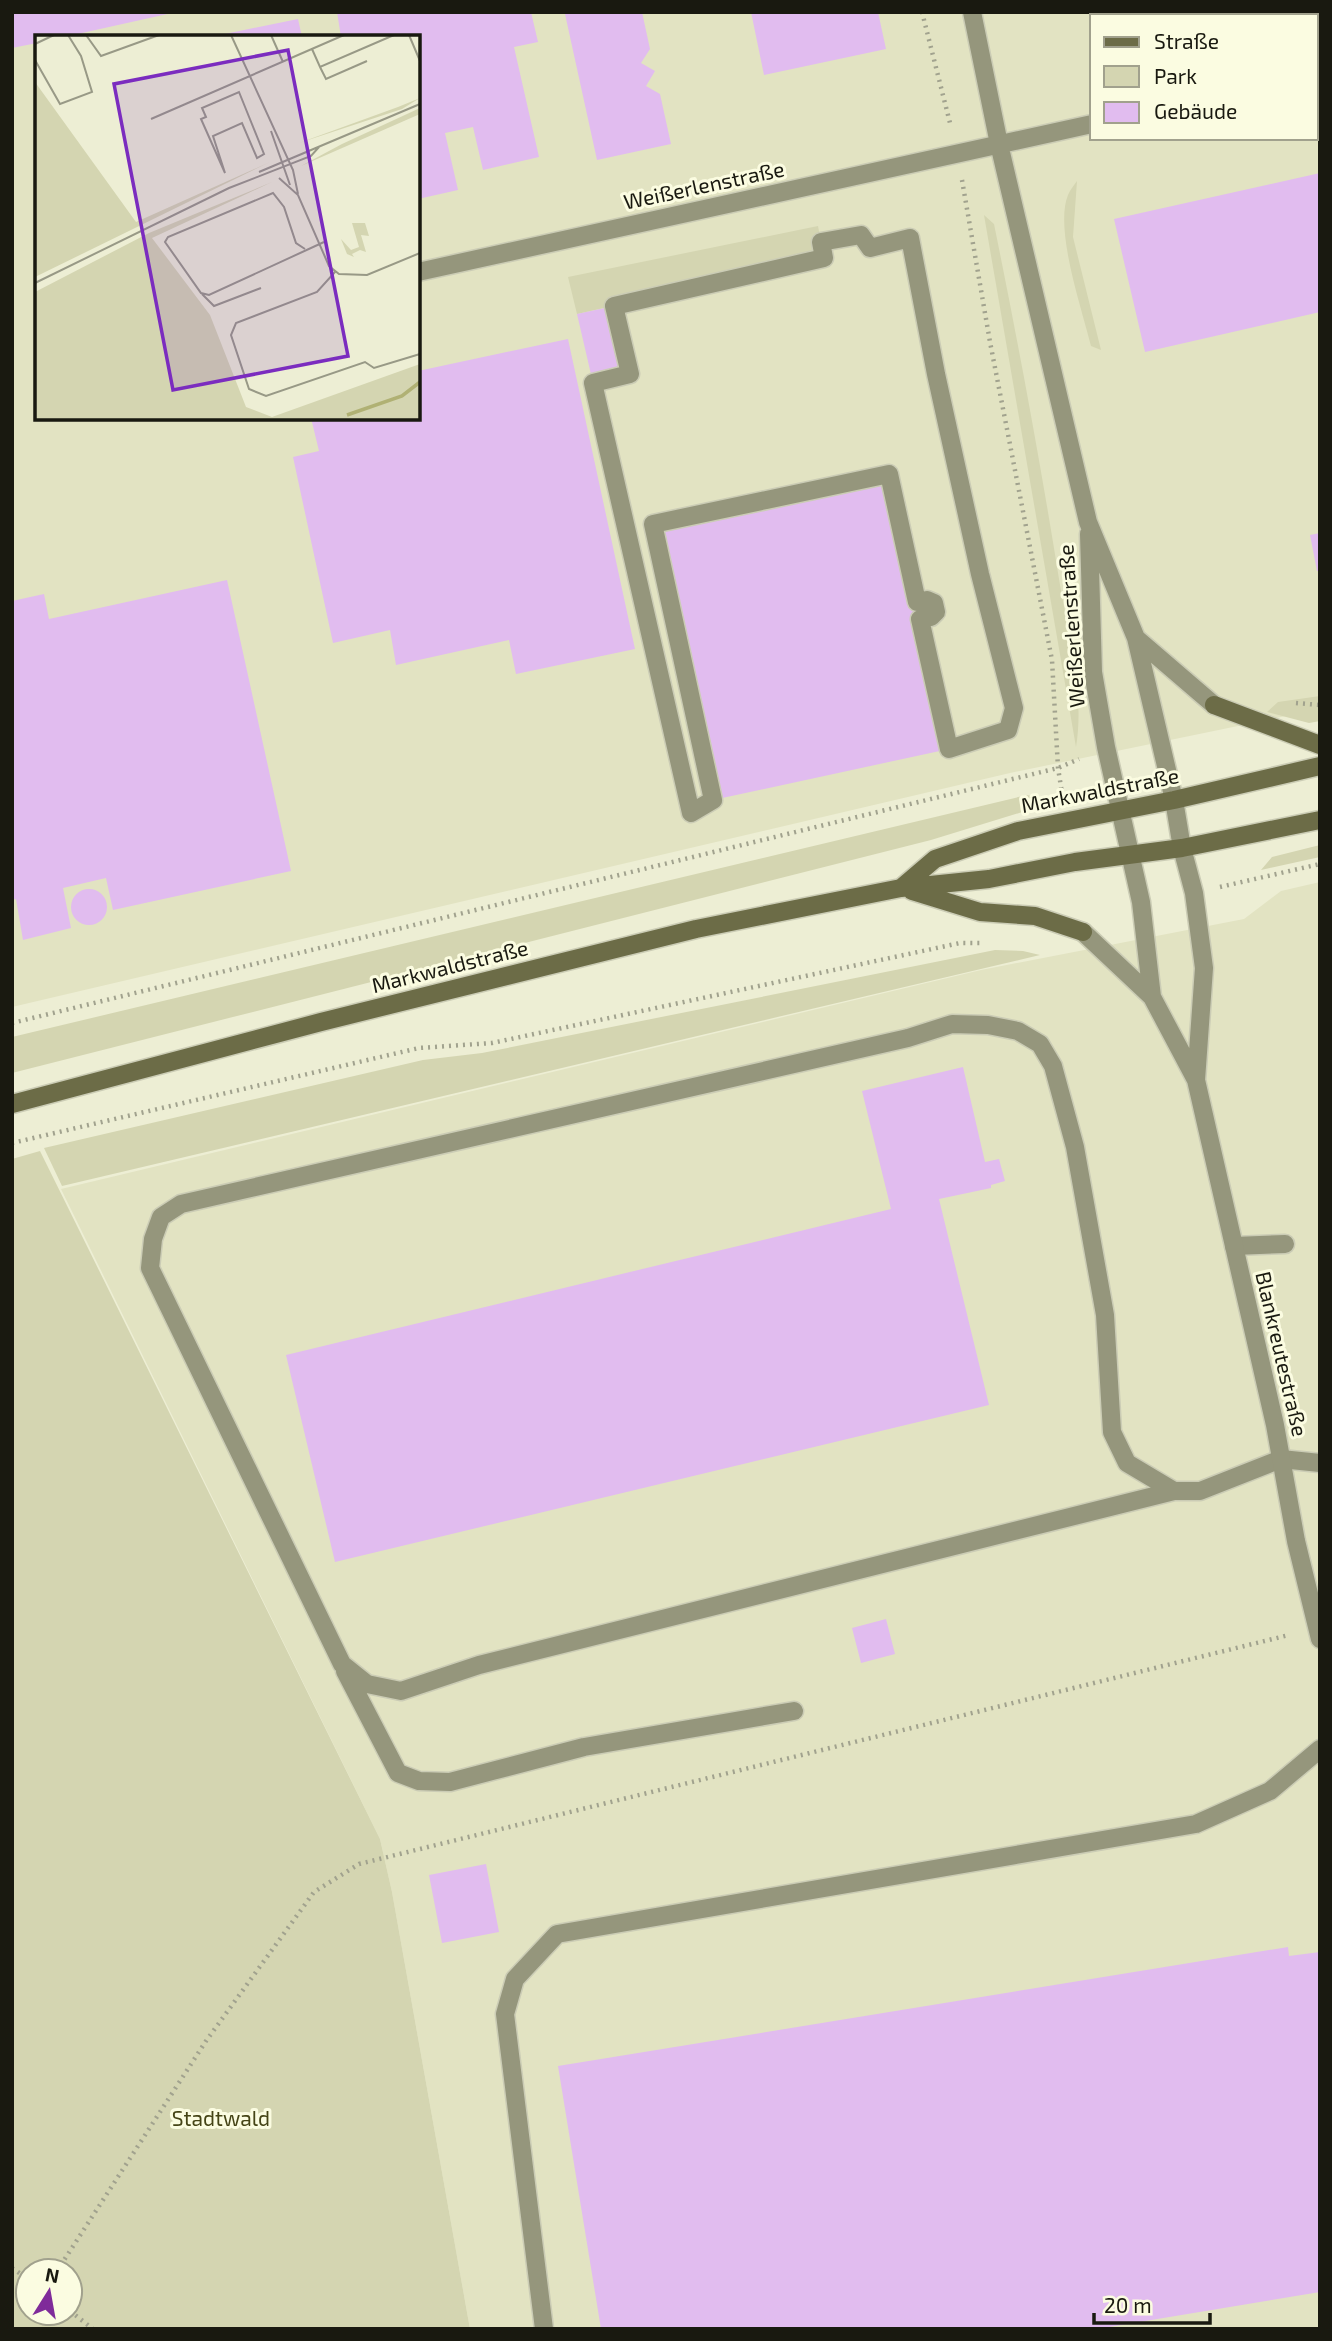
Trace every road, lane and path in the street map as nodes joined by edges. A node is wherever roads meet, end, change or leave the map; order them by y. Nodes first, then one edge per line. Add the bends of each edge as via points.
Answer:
1 (922, 12) edge
2 (972, 12) edge
3 (1090, 124) edge
4 (999, 145) junction
5 (957, 153) junction
6 (821, 242) joint
7 (420, 272) edge
8 (1088, 522) junction
9 (1136, 638) junction
10 (1214, 705) joint
11 (1320, 745) edge
12 (1320, 766) edge
13 (1058, 768) junction
14 (1174, 800) junction
15 (1121, 809) junction
16 (1067, 819) junction
17 (1320, 820) edge
18 (1182, 848) junction
19 (1131, 855) junction
20 (901, 888) junction
21 (1083, 932) joint
22 (985, 943) dead end
23 (1152, 998) junction
24 (12, 1023) edge
25 (1196, 1080) junction
26 (12, 1104) edge
27 (12, 1143) edge
28 (1285, 1244) dead end
29 (1234, 1246) junction
30 (1281, 1458) junction
31 (1320, 1463) edge
32 (1174, 1491) junction
33 (1318, 1634) edge
34 (342, 1664) junction
35 (794, 1711) dead end
36 (1320, 1749) edge
37 (66, 2257) edge
38 (544, 2329) edge

1 - 5 path
2 - 4 street, Weißerlenstraße
3 - 4 street
4 - 5 street, Weißerlenstraße
4 - 8 street, Weißerlenstraße
5 - 7 street, Weißerlenstraße
5 - 13 path via 1052,660
6 - 6 street via 824,258 614,306 630,374 593,383 691,813 713,800 653,524 889,474 917,602 934,603 936,611 920,619 948,749 1008,730 1014,708 980,574 910,238 870,248 861,235
8 - 9 street, Weißerlenstraße
8 - 15 street, Weißerlenstraße via 1093,672
9 - 10 street
9 - 14 street, Weißerlenstraße
10 - 11 main road
12 - 14 main road, Markwaldstraße
13 - 16 path
13 - 24 path
14 - 15 main road, Markwaldstraße
14 - 18 street, Weißerlenstraße
15 - 16 main road, Markwaldstraße
15 - 19 street, Weißerlenstraße
16 - 20 main road, Markwaldstraße via 935,859
17 - 18 main road, Markwaldstraße
18 - 19 main road, Markwaldstraße
18 - 25 street, Blankreutestraße via 1194,892 1204,968
19 - 20 main road, Markwaldstraße via 989,879
19 - 23 street, Blankreutestraße
20 - 21 main road via 980,912 1035,916
20 - 26 main road, Markwaldstraße via 696,929
21 - 23 street, Blankreutestraße
22 - 27 path via 960,943 492,1043 419,1048
23 - 25 street, Blankreutestraße
25 - 29 street, Blankreutestraße
28 - 29 street
29 - 30 street, Blankreutestraße
30 - 31 street
30 - 32 street via 1200,1491
30 - 33 street, Blankreutestraße
32 - 34 street via 479,1665 401,1691 367,1684
32 - 34 street via 1127,1463 1112,1432 1105,1315 1075,1147 1053,1066 1040,1044 1018,1031 952,1024 908,1038 181,1203 161,1217 150,1268
33 - 37 path via 359,1864 314,1892 206,2041
34 - 35 street via 398,1773 419,1781 450,1782 584,1747
36 - 38 street via 1270,1791 1196,1824 556,1934 515,1979 505,2014

